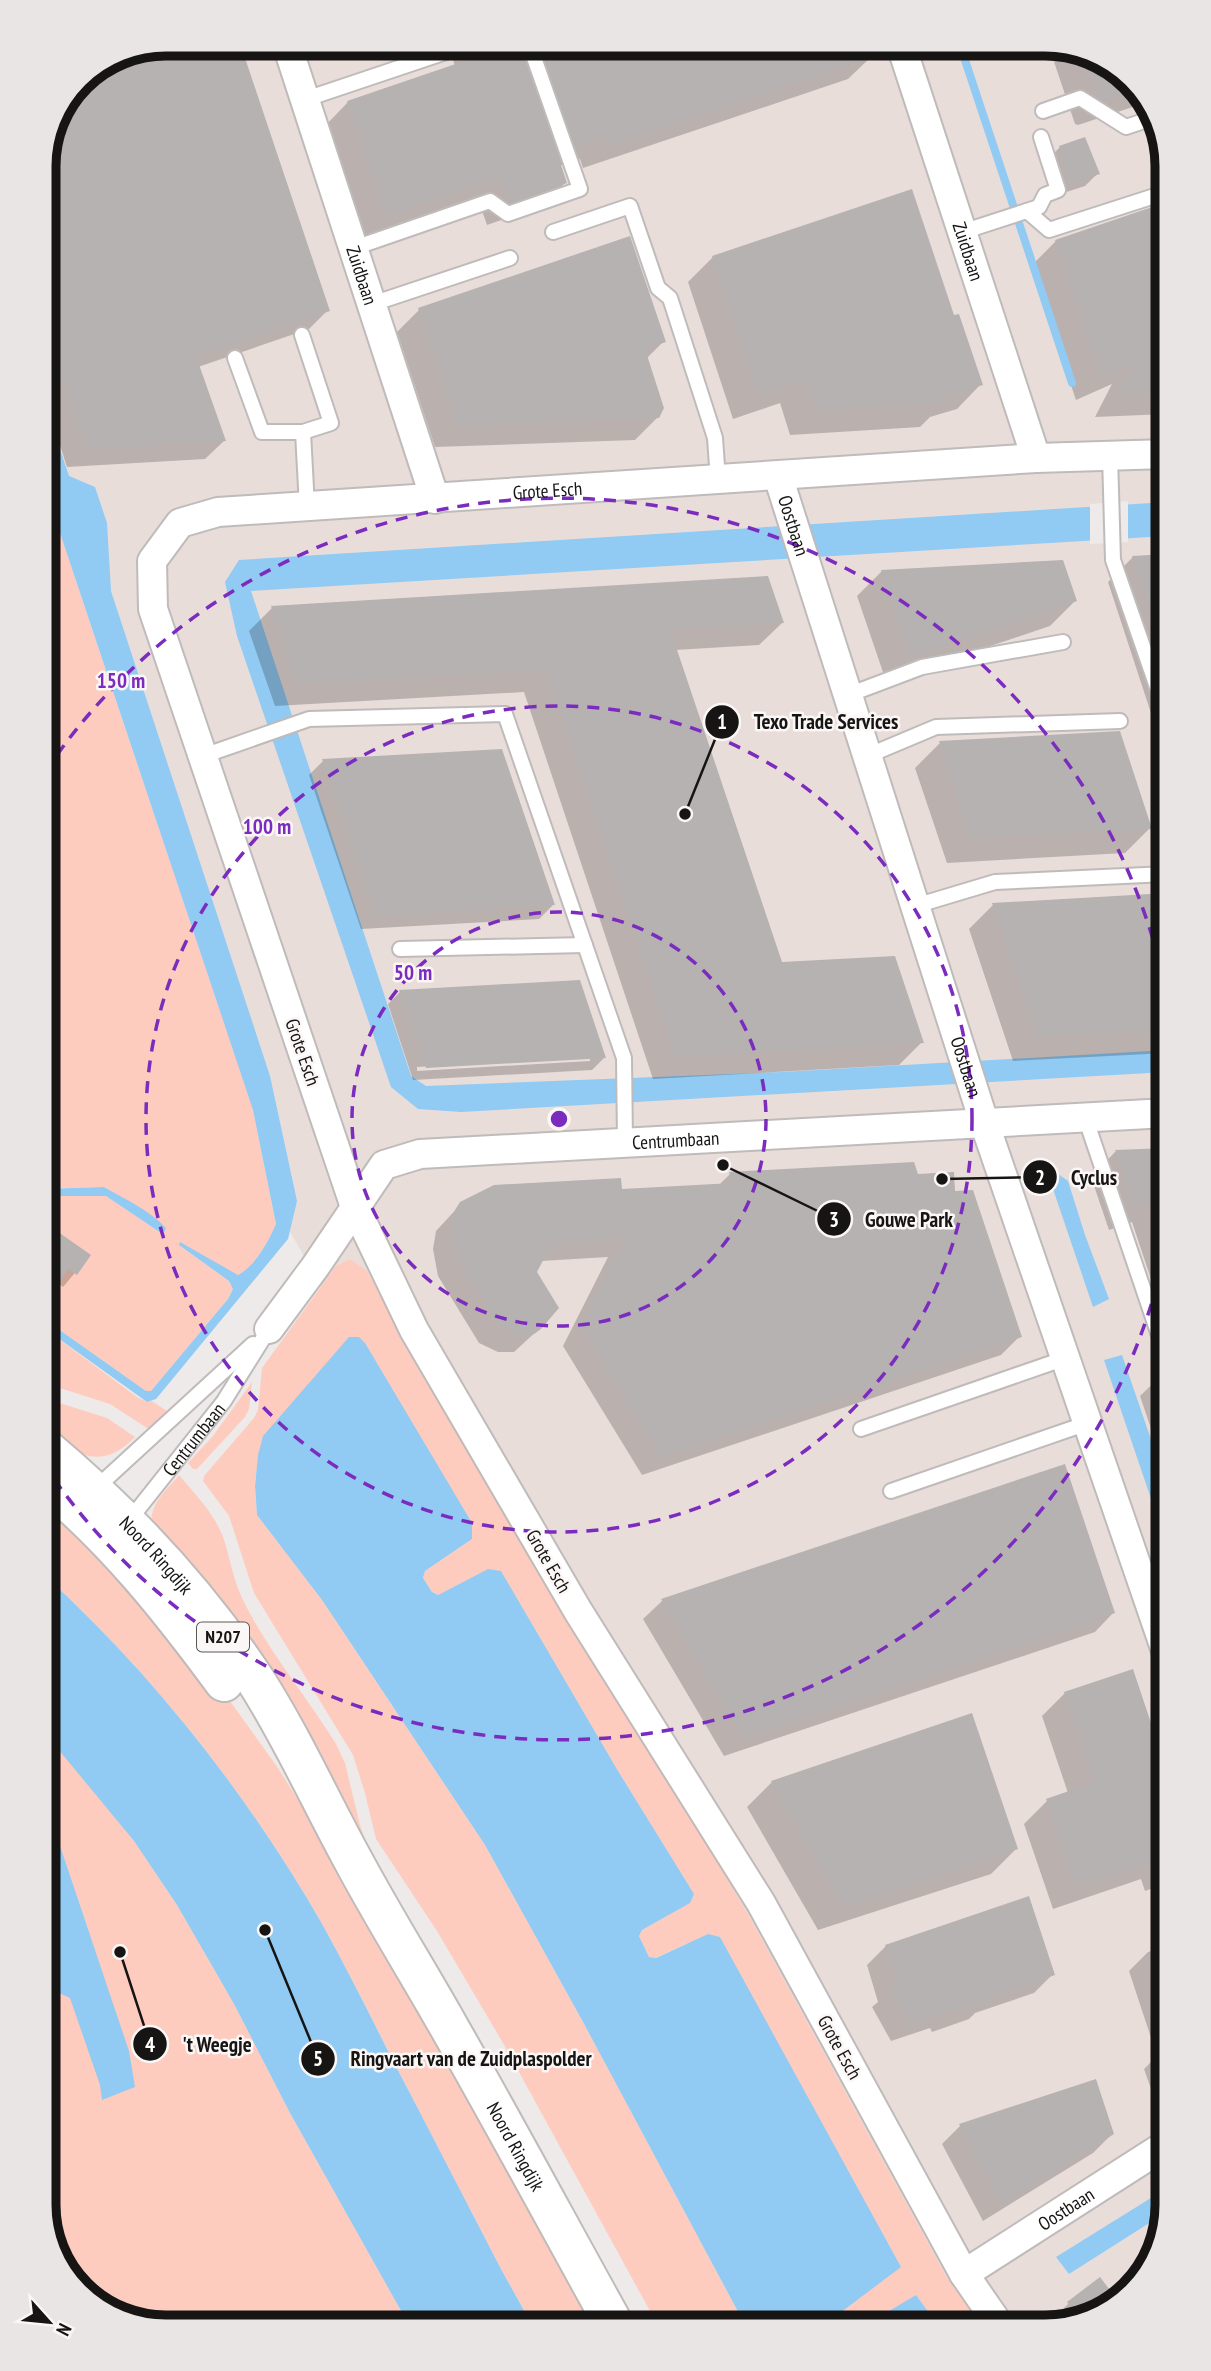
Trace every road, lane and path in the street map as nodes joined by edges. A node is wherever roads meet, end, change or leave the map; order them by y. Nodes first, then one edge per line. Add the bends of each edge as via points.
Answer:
1 (291, 56) edge
2 (435, 56) edge
3 (533, 56) edge
4 (904, 56) edge
5 (306, 99) junction
6 (1043, 111) dead end
7 (1145, 121) edge
8 (1041, 137) dead end
9 (1155, 196) edge
10 (1027, 211) junction
11 (553, 232) dead end
12 (962, 232) junction
13 (354, 248) junction
14 (510, 258) dead end
15 (372, 304) junction
16 (302, 335) dead end
17 (235, 358) dead end
18 (303, 432) junction
19 (1155, 454) edge
20 (1110, 456) junction
21 (1035, 458) junction
22 (778, 476) junction
23 (718, 480) junction
24 (435, 499) junction
25 (307, 507) junction
26 (1063, 642) dead end
27 (1155, 681) edge
28 (848, 695) junction
29 (1120, 721) dead end
30 (203, 756) junction
31 (867, 756) junction
32 (1155, 875) edge
33 (915, 906) junction
34 (585, 945) junction
35 (400, 949) dead end
36 (1155, 1113) edge
37 (1085, 1117) junction
38 (984, 1122) junction
39 (625, 1142) junction
40 (355, 1207) junction
41 (1155, 1324) edge
42 (269, 1329) junction
43 (1066, 1358) junction
44 (1088, 1423) junction
45 (861, 1429) dead end
46 (56, 1462) edge
47 (56, 1486) edge
48 (891, 1491) dead end
49 (85, 1499) junction
50 (119, 1533) junction
51 (1155, 1619) edge
52 (1155, 2152) edge
53 (964, 2274) junction
54 (609, 2315) edge
55 (992, 2315) edge

1 - 5 street, Zuidbaan
2 - 5 lane
3 - 13 lane via 580,189 508,214 490,201
4 - 12 street, Zuidbaan
5 - 13 street, Zuidbaan
6 - 7 lane via 1080,98 1126,127
8 - 10 lane via 1058,190
9 - 10 lane via 1049,230
10 - 12 lane
11 - 23 lane via 630,206 658,288 670,298 708,415
12 - 21 street, Zuidbaan
13 - 15 street, Zuidbaan
14 - 15 lane
15 - 24 street, Zuidbaan
16 - 18 lane via 331,423
17 - 18 lane via 262,432
18 - 25 lane
19 - 20 street, Grote Esch
20 - 21 street, Grote Esch
20 - 27 lane via 1113,560
21 - 22 street, Grote Esch
22 - 23 street, Grote Esch
22 - 28 street, Oostbaan
23 - 24 street, Grote Esch
24 - 25 street, Grote Esch
25 - 30 street, Grote Esch via 218,512 180,523 152,561 153,609
26 - 28 lane via 922,667
28 - 31 street, Oostbaan
29 - 31 lane via 936,727
30 - 34 lane via 309,719 505,714
30 - 40 street, Grote Esch
31 - 33 street, Oostbaan
32 - 33 lane via 995,882
33 - 38 street, Oostbaan
34 - 35 lane
34 - 39 lane via 624,1058
36 - 37 street, Centrumbaan
37 - 38 street, Centrumbaan
37 - 41 lane
38 - 39 street, Centrumbaan
38 - 43 street, Oostbaan
39 - 40 street, Centrumbaan via 419,1154 384,1165
40 - 42 street, Centrumbaan
40 - 53 street, Grote Esch via 414,1330 578,1611 761,1903
42 - 49 lane, Centrumbaan
42 - 50 lane, Centrumbaan via 224,1401
43 - 44 street, Oostbaan
43 - 45 lane
44 - 48 lane
44 - 51 street, Oostbaan
46 - 49 main road, Noord Ringdijk / N207
47 - 49 main road, Noord Ringdijk / N207
49 - 50 main road, Noord Ringdijk / N207
50 - 54 main road, Noord Ringdijk / N207 via 137,1571 354,1862
52 - 53 street, Oostbaan
53 - 55 street, Grote Esch

